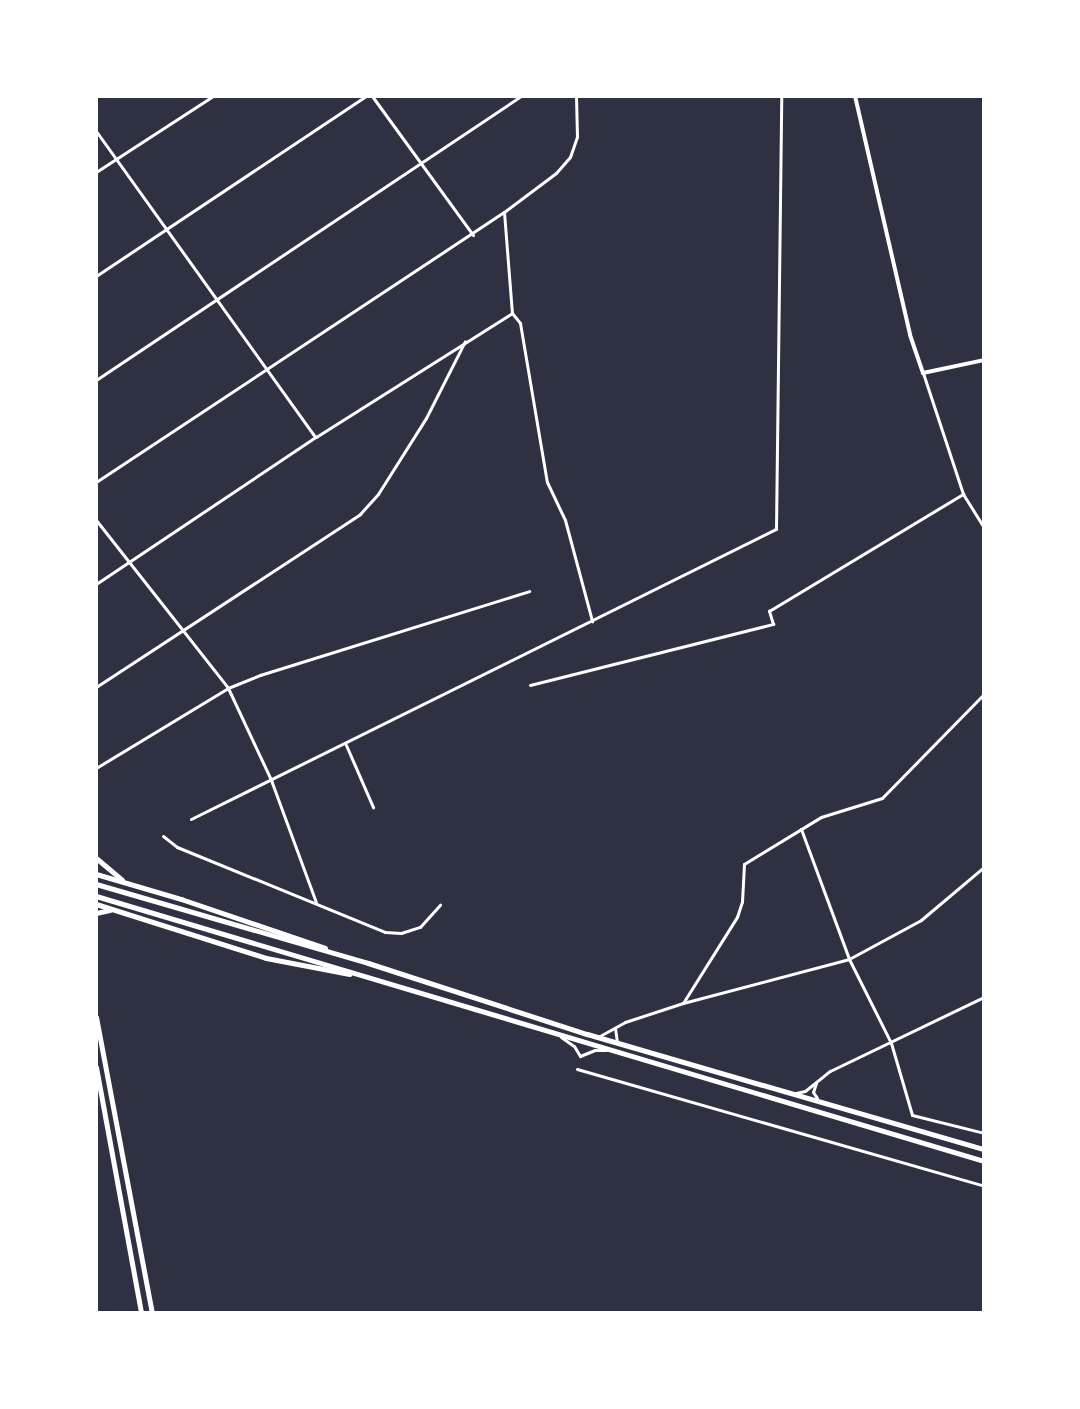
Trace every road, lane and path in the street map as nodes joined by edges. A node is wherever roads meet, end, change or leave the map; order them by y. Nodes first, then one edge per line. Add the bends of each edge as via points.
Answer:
1 (213, 96) edge
2 (366, 96) edge
3 (372, 96) edge
4 (521, 96) edge
5 (576, 96) edge
6 (781, 96) edge
7 (855, 96) edge
8 (982, 96) edge
9 (984, 103) edge
10 (96, 131) edge
11 (115, 159) junction
12 (420, 164) junction
13 (96, 172) edge
14 (504, 212) junction
15 (168, 229) junction
16 (473, 235) junction
17 (96, 276) edge
18 (219, 298) junction
19 (512, 313) junction
20 (465, 341) junction
21 (984, 360) edge
22 (268, 367) junction
23 (923, 373) junction
24 (96, 380) edge
25 (316, 437) junction
26 (96, 482) edge
27 (963, 494) junction
28 (96, 520) edge
29 (984, 528) edge
30 (130, 562) junction
31 (96, 584) edge
32 (529, 591) dead end
33 (592, 621) junction
34 (182, 630) junction
35 (530, 685) dead end
36 (96, 687) edge
37 (228, 688) junction
38 (984, 694) edge
39 (345, 743) junction
40 (96, 768) edge
41 (271, 780) junction
42 (373, 807) dead end
43 (191, 819) dead end
44 (801, 829) junction
45 (163, 836) dead end
46 (96, 858) edge
47 (984, 867) edge
48 (96, 874) edge
49 (126, 883) junction
50 (96, 884) edge
51 (96, 896) edge
52 (316, 902) junction
53 (96, 904) edge
54 (440, 905) dead end
55 (115, 910) junction
56 (96, 913) edge
57 (849, 959) junction
58 (368, 963) junction
59 (372, 978) junction
60 (984, 997) edge
61 (683, 1003) junction
62 (96, 1017) edge
63 (615, 1028) junction
64 (561, 1037) junction
65 (597, 1037) junction
66 (617, 1043) junction
67 (891, 1043) junction
68 (606, 1050) junction
69 (96, 1067) edge
70 (577, 1069) dead end
71 (818, 1080) junction
72 (792, 1094) junction
73 (824, 1103) junction
74 (984, 1133) edge
75 (984, 1149) edge
76 (984, 1161) edge
77 (984, 1186) edge
78 (141, 1313) edge
79 (152, 1313) edge

1 - 11 street
2 - 15 street
3 - 12 street
4 - 12 street
5 - 14 street via 577,137 570,157
6 - 33 street via 776,529
7 - 23 street
8 - 9 lane
10 - 11 street
11 - 13 street
11 - 15 street
12 - 16 street
12 - 18 street
14 - 16 street
14 - 19 street
15 - 17 street
15 - 18 street
16 - 22 street
18 - 22 street
18 - 24 street
19 - 20 street
19 - 33 street via 520,323 547,482 565,520
20 - 25 street
20 - 34 street via 426,418 360,514
21 - 23 street
22 - 25 street
22 - 26 street
23 - 27 street
25 - 30 street
27 - 29 street
27 - 35 street via 769,611 773,624
28 - 30 street
30 - 31 street
30 - 34 street
32 - 37 street
33 - 39 street
34 - 36 street
34 - 37 street
37 - 40 street
37 - 41 street
38 - 44 street via 882,798 821,817
39 - 41 street
39 - 42 street
41 - 43 street
41 - 52 street
44 - 57 street
44 - 61 street via 744,864 737,917
45 - 52 street via 177,847
46 - 49 main road
47 - 57 street via 921,920
48 - 49 main road
49 - 58 main road
50 - 58 main road
51 - 59 main road
52 - 54 street via 385,932 401,933 420,927
53 - 55 main road
55 - 56 main road
55 - 59 main road via 266,958
57 - 61 street
57 - 67 street
58 - 65 main road
59 - 64 main road
60 - 67 street
61 - 63 street
62 - 79 main road
63 - 65 street
63 - 66 street
64 - 68 main road
64 - 68 street via 580,1056
65 - 66 main road
66 - 72 main road
67 - 71 street
67 - 74 street via 912,1115
68 - 76 main road
69 - 78 main road
70 - 77 street
71 - 72 street
71 - 73 street via 813,1092
72 - 73 main road
73 - 75 main road

